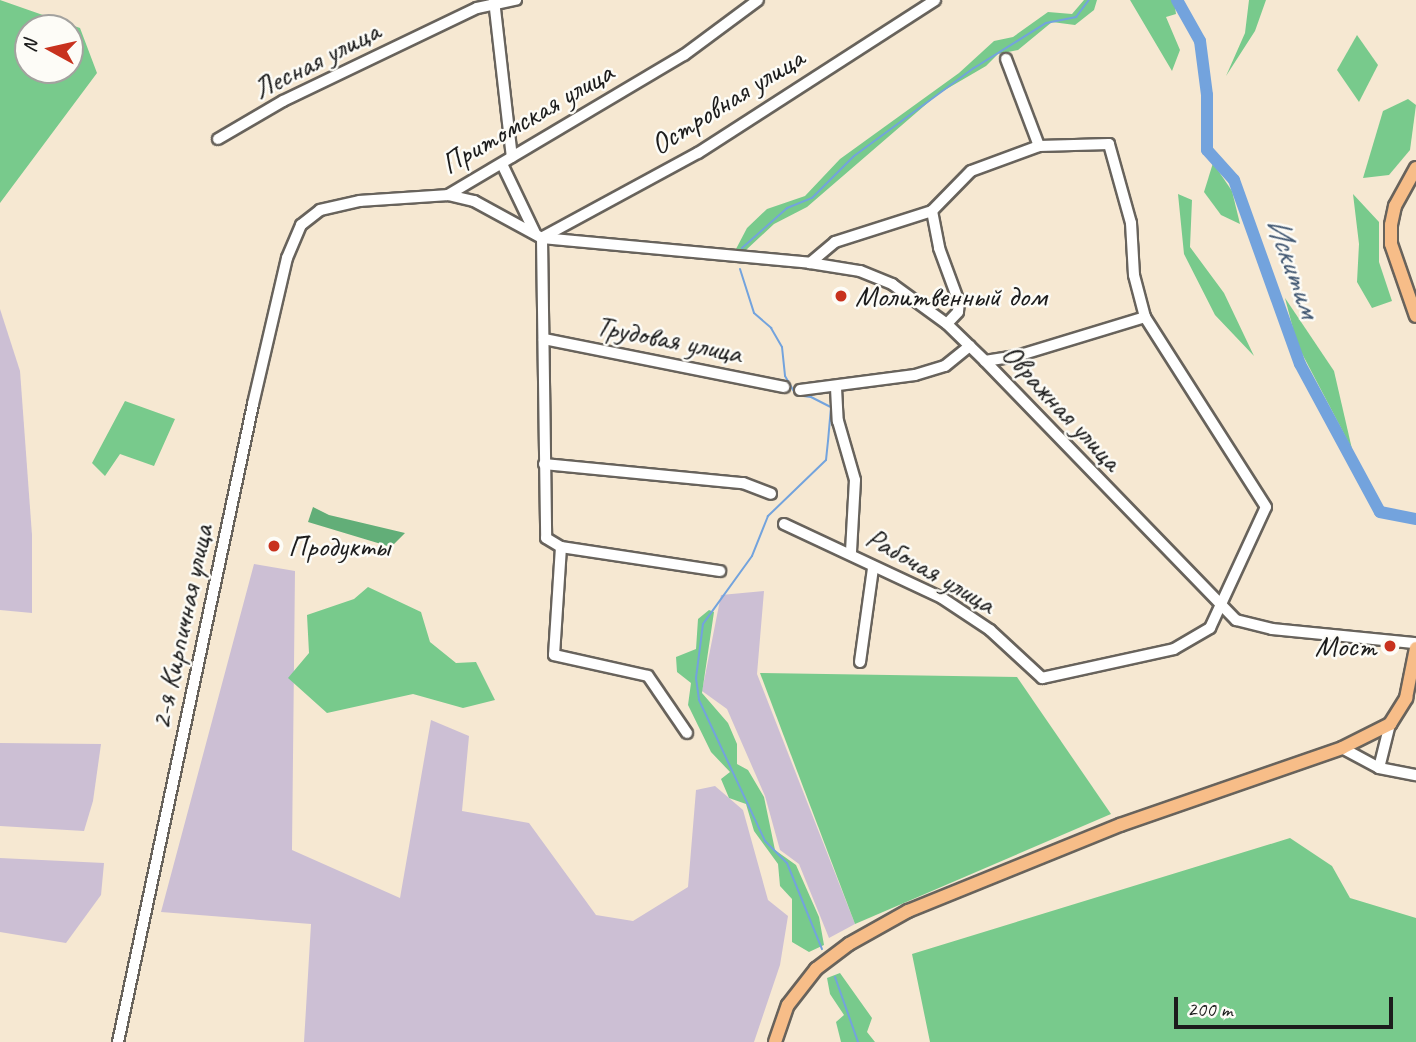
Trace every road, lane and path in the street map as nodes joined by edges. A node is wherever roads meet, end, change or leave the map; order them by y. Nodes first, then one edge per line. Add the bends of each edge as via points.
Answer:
1 (516, 0) edge
2 (758, 0) edge
3 (935, 0) edge
4 (476, 4) edge
5 (494, 4) edge
6 (1006, 59) dead end
7 (218, 139) dead end
8 (1039, 146) junction
9 (512, 158) junction
10 (502, 164) junction
11 (1416, 167) edge
12 (448, 195) junction
13 (932, 211) junction
14 (301, 225) joint
15 (539, 236) junction
16 (810, 263) junction
17 (1416, 316) edge
18 (1145, 317) junction
19 (947, 324) junction
20 (544, 340) junction
21 (970, 346) junction
22 (985, 360) junction
23 (784, 387) dead end
24 (836, 388) junction
25 (800, 390) dead end
26 (544, 464) junction
27 (771, 494) dead end
28 (784, 524) dead end
29 (561, 547) junction
30 (851, 552) junction
31 (873, 568) junction
32 (720, 571) dead end
33 (1221, 607) junction
34 (1416, 643) edge
35 (1416, 648) edge
36 (860, 662) dead end
37 (1390, 724) junction
38 (687, 733) dead end
39 (1342, 748) junction
40 (1379, 768) junction
41 (1416, 775) edge
42 (118, 1042) edge
43 (775, 1042) edge

1 - 5 street, Лесная улица
2 - 9 street, Притомская улица via 684,55
3 - 15 street, Островная улица via 698,153
4 - 5 street, Лесная улица
4 - 7 street, Лесная улица via 283,101
5 - 9 street
6 - 8 street
8 - 13 street via 971,171
8 - 18 street via 1109,144 1131,223 1134,275
9 - 10 street, Притомская улица
10 - 12 street, Притомская улица
10 - 15 street
11 - 17 main road via 1395,206 1391,244
12 - 14 street, Притомская улица via 360,201 320,210
12 - 15 street, Овражная улица via 474,201
13 - 16 street via 835,242
13 - 19 street via 939,248 959,302 958,312
14 - 42 street, 2-я Кирпичная улица via 288,258 253,404
15 - 16 street, Овражная улица
15 - 20 street
16 - 19 street, Овражная улица via 860,271 892,284
18 - 22 street via 1017,356
18 - 33 street via 1266,507
19 - 21 street, Овражная улица
20 - 23 street, Трудовая улица
20 - 26 street
21 - 22 street, Овражная улица
21 - 24 street via 945,366
22 - 33 street, Овражная улица
24 - 25 street
24 - 30 street via 838,421 856,480
26 - 27 street via 743,483
26 - 29 street via 546,538
28 - 30 street, Рабочая улица
29 - 32 street
29 - 38 street via 554,655 648,677
30 - 31 street, Рабочая улица
31 - 33 street, Рабочая улица via 942,598 990,630 1042,678 1174,649 1210,628
31 - 36 street
33 - 34 street, Овражная улица via 1252,626
35 - 37 main road via 1406,698
37 - 39 main road
37 - 40 street
39 - 40 street
39 - 43 main road via 1120,825 908,911 849,944 816,969 788,1005
40 - 41 street

